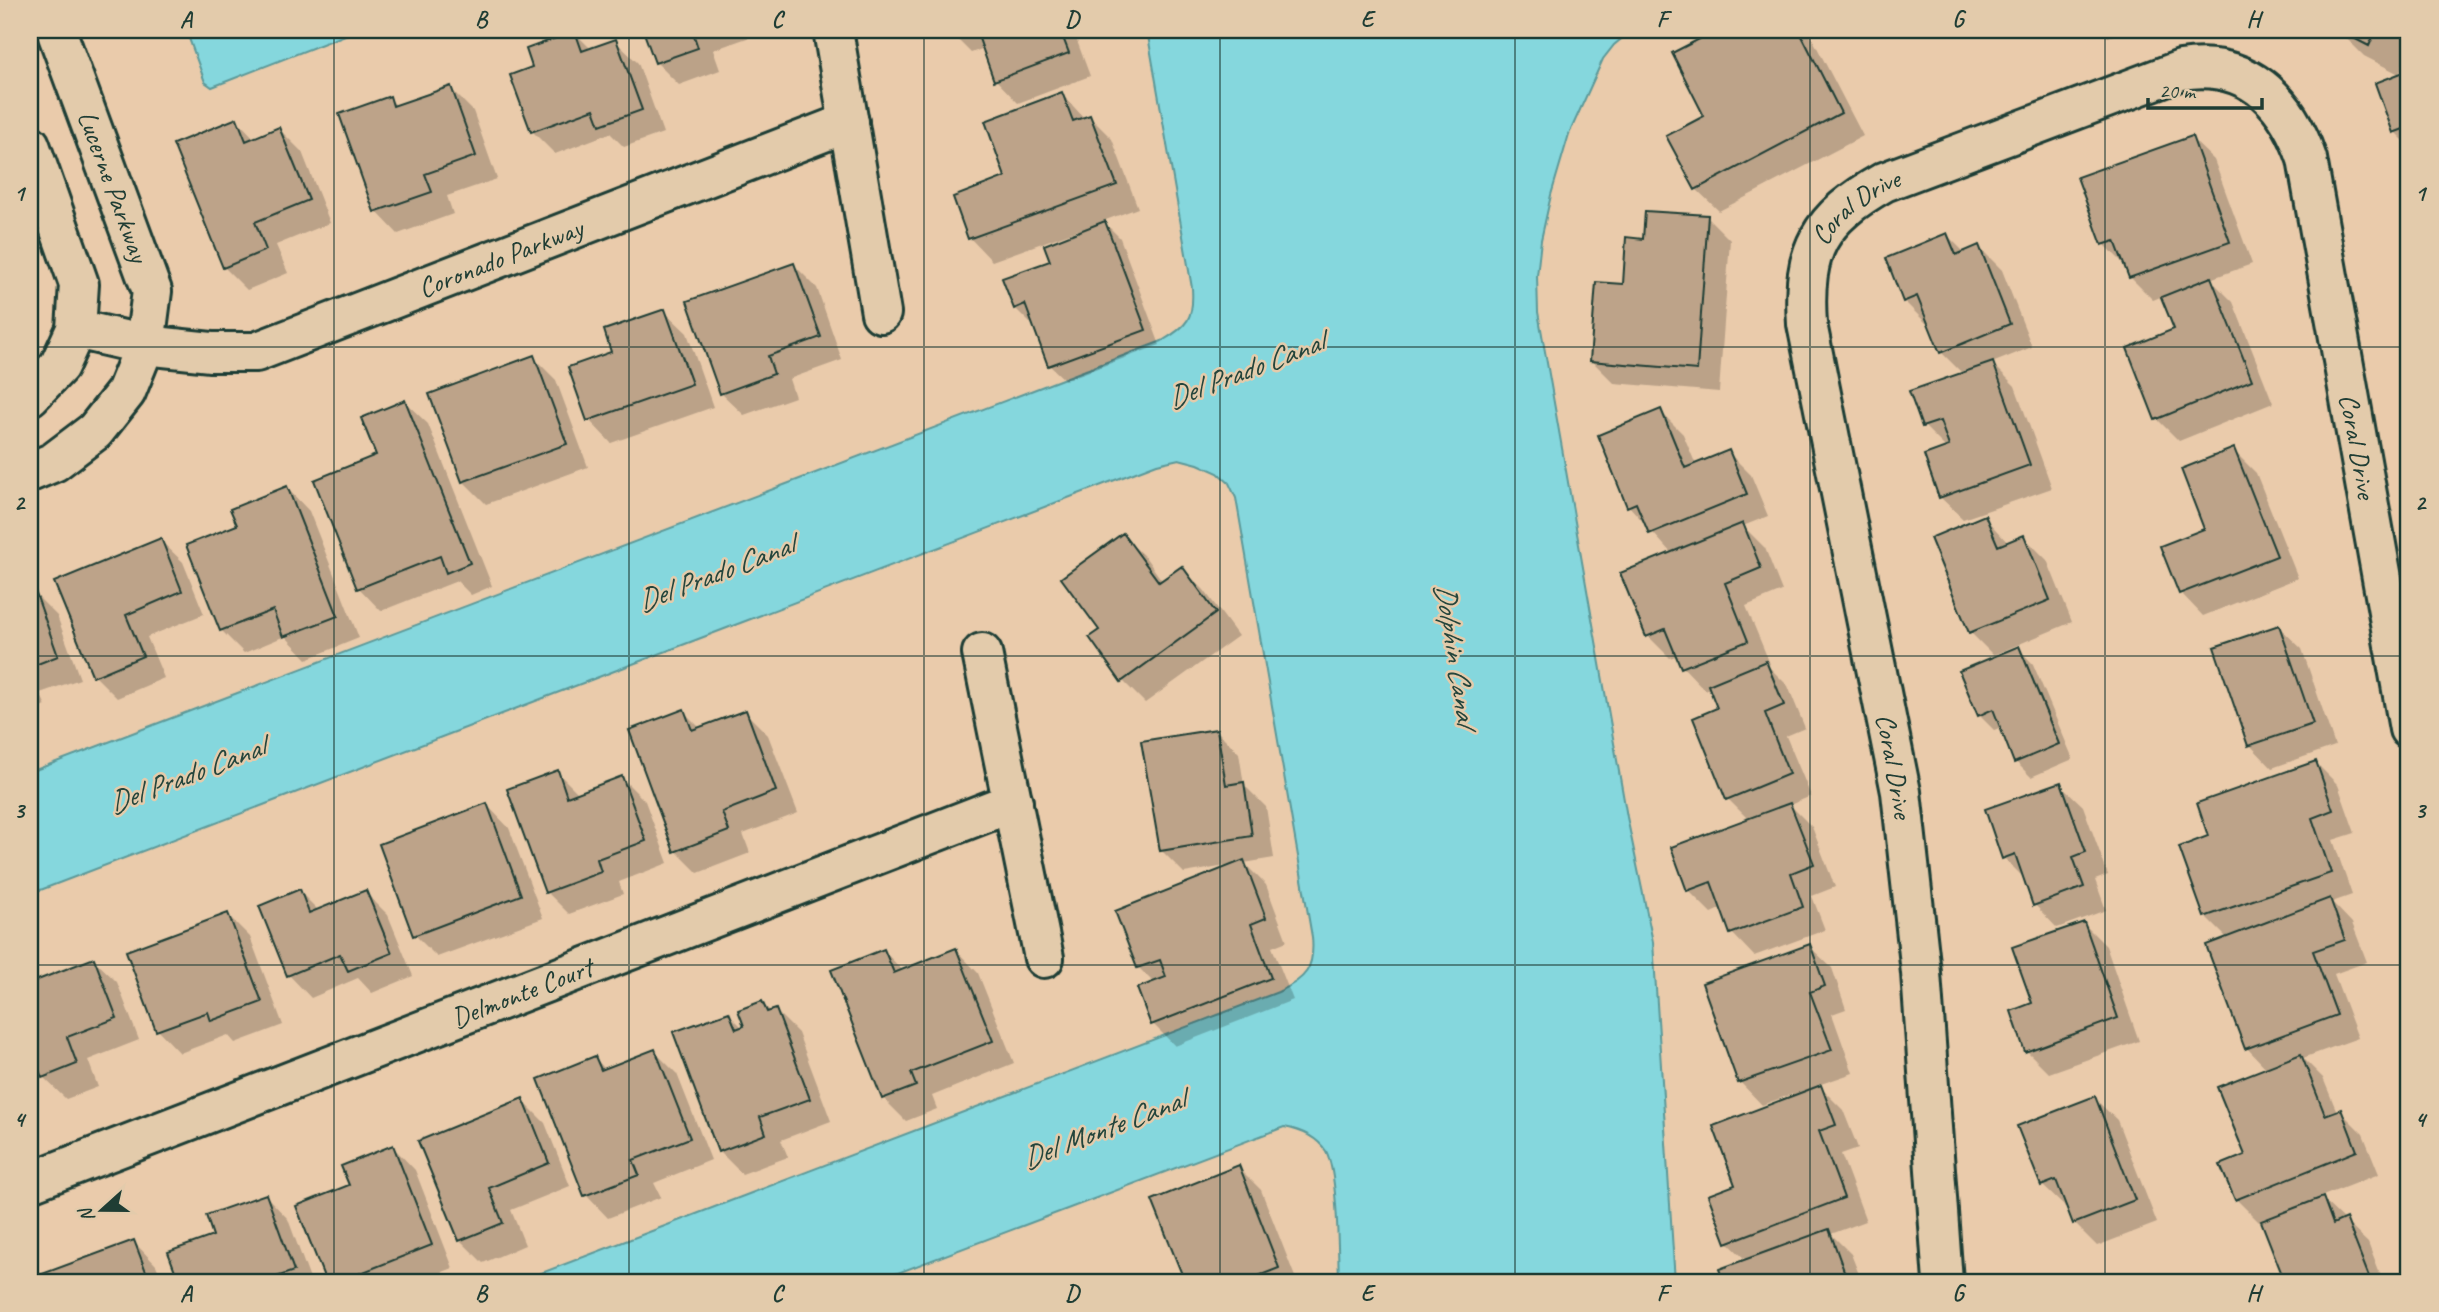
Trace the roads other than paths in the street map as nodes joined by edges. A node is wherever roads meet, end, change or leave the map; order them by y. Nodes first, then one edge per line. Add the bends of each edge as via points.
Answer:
1 (56, 30) edge
2 (833, 30) edge
3 (849, 122) junction
4 (30, 145) edge
5 (881, 313) dead end
6 (76, 329) junction
7 (145, 345) junction
8 (30, 396) edge
9 (30, 472) edge
10 (982, 653) dead end
11 (2409, 729) edge
12 (1013, 802) junction
13 (1044, 958) dead end
14 (30, 1182) edge
15 (1943, 1282) edge

1 - 7 street, Lucerne Parkway via 152,291
2 - 3 street
3 - 5 street
3 - 7 street, Coronado Parkway via 256,352
4 - 6 street via 79,284
6 - 7 street, Coronado Parkway
6 - 8 street via 59,366
7 - 9 street via 126,392 95,432 54,462
10 - 12 street
11 - 15 street, Coral Drive via 2307,159 2299,137 2269,93 2247,78 2216,67 2181,70 1884,182 1842,210 1815,244 1806,284 1807,324 1901,792 1916,912
12 - 13 street
12 - 14 street, Delmonte Court

